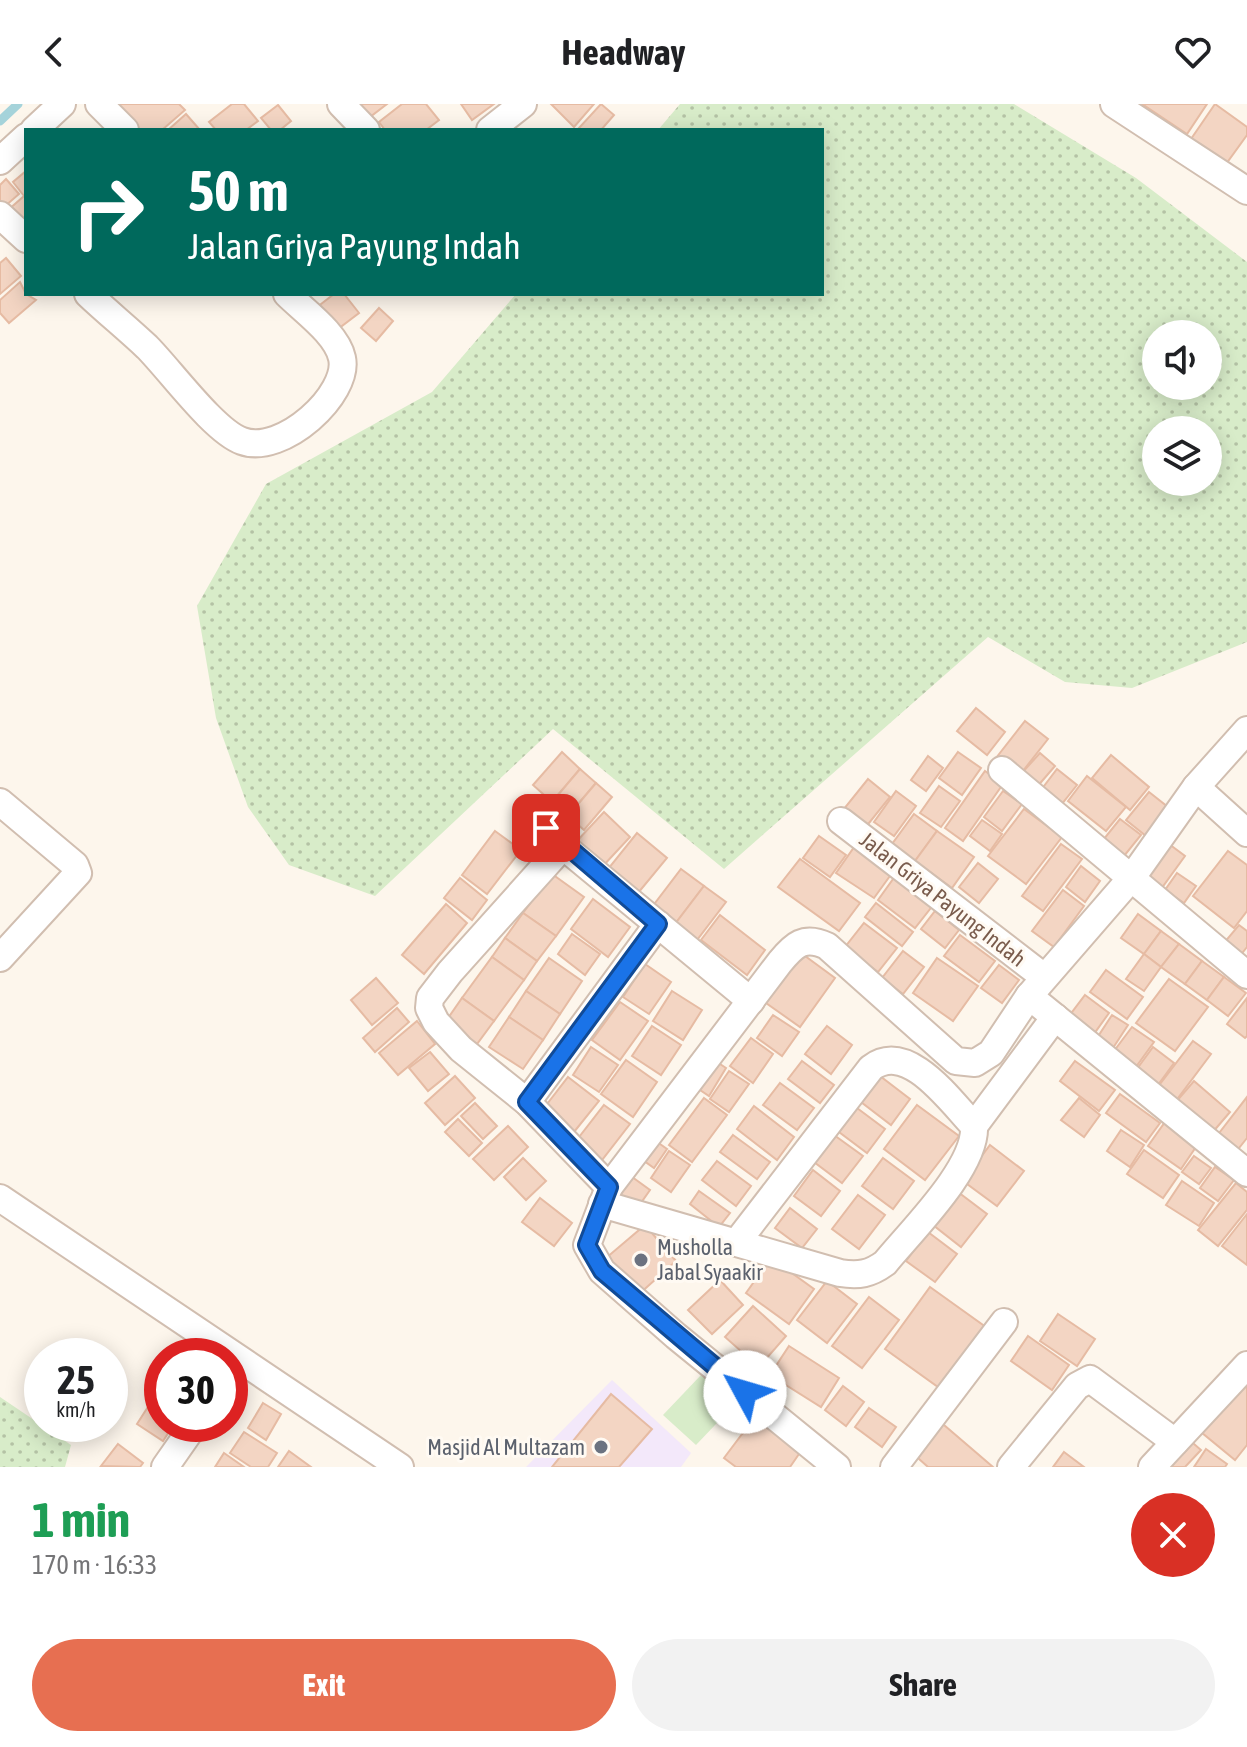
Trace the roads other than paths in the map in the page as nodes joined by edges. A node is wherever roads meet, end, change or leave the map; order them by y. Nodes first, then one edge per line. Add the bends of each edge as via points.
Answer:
1 (62, 104) edge
2 (99, 104) edge
3 (341, 104) edge
4 (523, 104) edge
5 (1114, 104) edge
6 (36, 128) edge
7 (123, 128) edge
8 (364, 128) edge
9 (493, 128) edge
10 (24, 139) edge
11 (0, 161) edge
12 (1245, 185) edge
13 (0, 215) edge
14 (24, 237) edge
15 (90, 296) edge
16 (289, 296) edge
17 (1247, 730) edge
18 (1002, 770) dead end
19 (1196, 787) junction
20 (0, 802) edge
21 (529, 809) dead end
22 (841, 821) dead end
23 (1247, 833) edge
24 (563, 846) junction
25 (1133, 876) junction
26 (658, 924) junction
27 (0, 958) edge
28 (1247, 975) edge
29 (1036, 987) junction
30 (751, 1001) junction
31 (1055, 1017) junction
32 (527, 1102) junction
33 (974, 1126) junction
34 (1247, 1173) edge
35 (605, 1195) junction
36 (0, 1198) edge
37 (737, 1242) junction
38 (1004, 1322) dead end
39 (197, 1338) edge
40 (1247, 1365) edge
41 (248, 1374) edge
42 (182, 1442) edge
43 (1175, 1442) junction
44 (371, 1459) edge
45 (165, 1467) edge
46 (400, 1467) edge
47 (837, 1467) edge
48 (894, 1467) edge
49 (1011, 1467) edge
50 (1152, 1467) edge

1 - 6 street
2 - 7 street
3 - 8 street
4 - 9 street
5 - 12 street
10 - 11 street
13 - 14 street
15 - 16 street via 223,429 243,441 266,443 287,438 317,413 343,361 338,346
17 - 19 street, Jalan Griya Payung Indah
18 - 25 street
19 - 23 street
19 - 25 street, Jalan Griya Payung Indah
20 - 27 street via 78,873
21 - 24 street
22 - 29 street, Jalan Griya Payung Indah
24 - 26 street
24 - 32 street via 430,998 436,1022 461,1049
25 - 28 street
25 - 29 street, Jalan Griya Payung Indah
26 - 30 street
26 - 32 street
29 - 30 street, Jalan Griya Payung Indah via 991,1053 975,1063 956,1061 933,1045 816,941 794,945
29 - 31 street, Jalan Griya Payung Indah
30 - 35 street, Jalan Griya Payung Indah
31 - 33 street
31 - 34 street, Jalan Griya Payung Indah
32 - 35 street
33 - 37 street via 975,1140 960,1169 873,1272 840,1273
33 - 37 street via 917,1069 896,1058 882,1059
35 - 37 street
35 - 47 street, Jalan Griya Payung Indah via 587,1245 602,1271
36 - 39 street
38 - 48 street
40 - 43 street
41 - 44 street
42 - 45 street
43 - 49 street via 1090,1379 1077,1386
43 - 50 street
44 - 46 street

